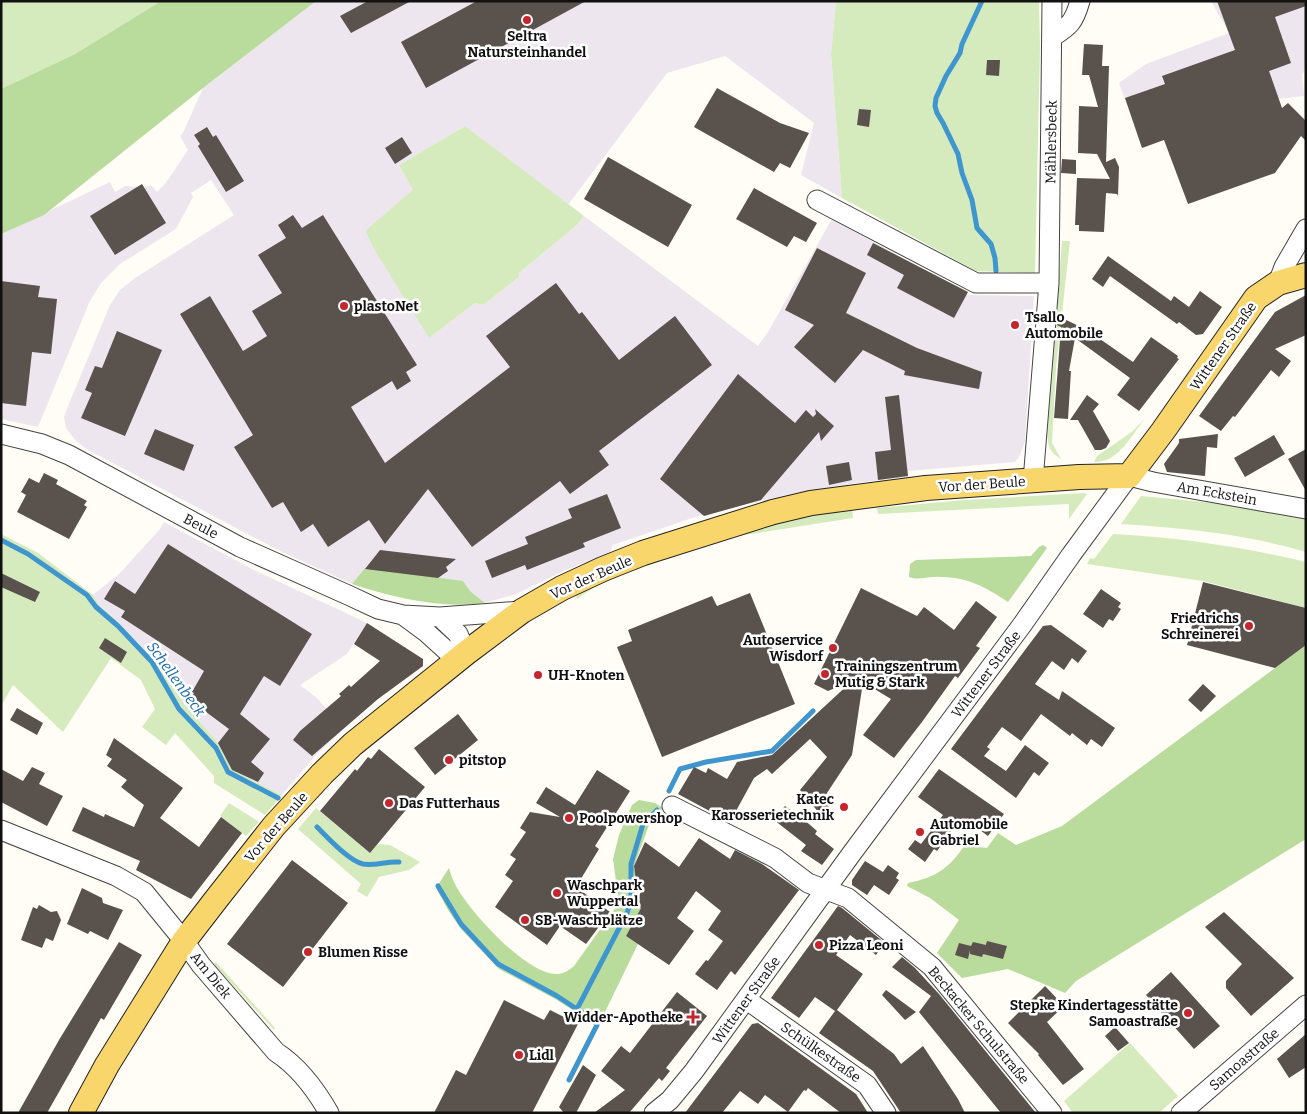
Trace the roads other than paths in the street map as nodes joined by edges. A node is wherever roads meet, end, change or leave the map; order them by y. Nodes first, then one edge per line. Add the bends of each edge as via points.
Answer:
1 (1052, 1) edge
2 (1080, 1) edge
3 (1052, 37) junction
4 (817, 200) dead end
5 (1306, 229) edge
6 (1306, 275) edge
7 (1049, 283) junction
8 (1278, 283) junction
9 (1, 434) edge
10 (1129, 476) junction
11 (1033, 481) junction
12 (1306, 509) edge
13 (522, 611) junction
14 (403, 614) junction
15 (440, 618) junction
16 (466, 653) junction
17 (672, 806) dead end
18 (1, 830) edge
19 (826, 889) junction
20 (184, 941) junction
21 (747, 1000) junction
22 (1306, 1005) edge
23 (81, 1113) edge
24 (329, 1113) edge
25 (654, 1113) edge
26 (886, 1113) edge
27 (1052, 1113) edge
28 (1181, 1113) edge

1 - 3 street, Mählersbeck
2 - 3 street via 1068,28
3 - 7 street, Mählersbeck
4 - 7 street via 976,283
5 - 8 street
6 - 8 main road, Wittener Straße
7 - 11 street, Mählersbeck
8 - 10 main road, Wittener Straße via 1256,298
9 - 14 street, Beule via 42,444 69,455 240,546 378,608
10 - 11 main road, Vor der Beule
10 - 12 street, Am Eckstein
10 - 19 street, Wittener Straße
11 - 13 main road, Vor der Beule via 873,494 773,512 627,560 562,588
13 - 15 street, Beule
13 - 16 main road, Vor der Beule
14 - 15 street, Beule
14 - 16 street, Beule via 448,652
15 - 16 street via 458,634
16 - 20 main road, Vor der Beule via 369,730 322,774 274,826
17 - 19 street, Beckacker Schulstraße via 775,858 808,883
18 - 20 street via 132,884 144,892
19 - 21 street, Wittener Straße
19 - 27 street, Beckacker Schulstraße via 848,898 932,968
20 - 23 main road, Am Diek
20 - 24 street, Am Diek via 276,1052 289,1061 315,1090
21 - 25 street, Wittener Straße via 694,1071 670,1100
21 - 26 street, Schülkestraße via 867,1085
22 - 28 street, Samoastraße

